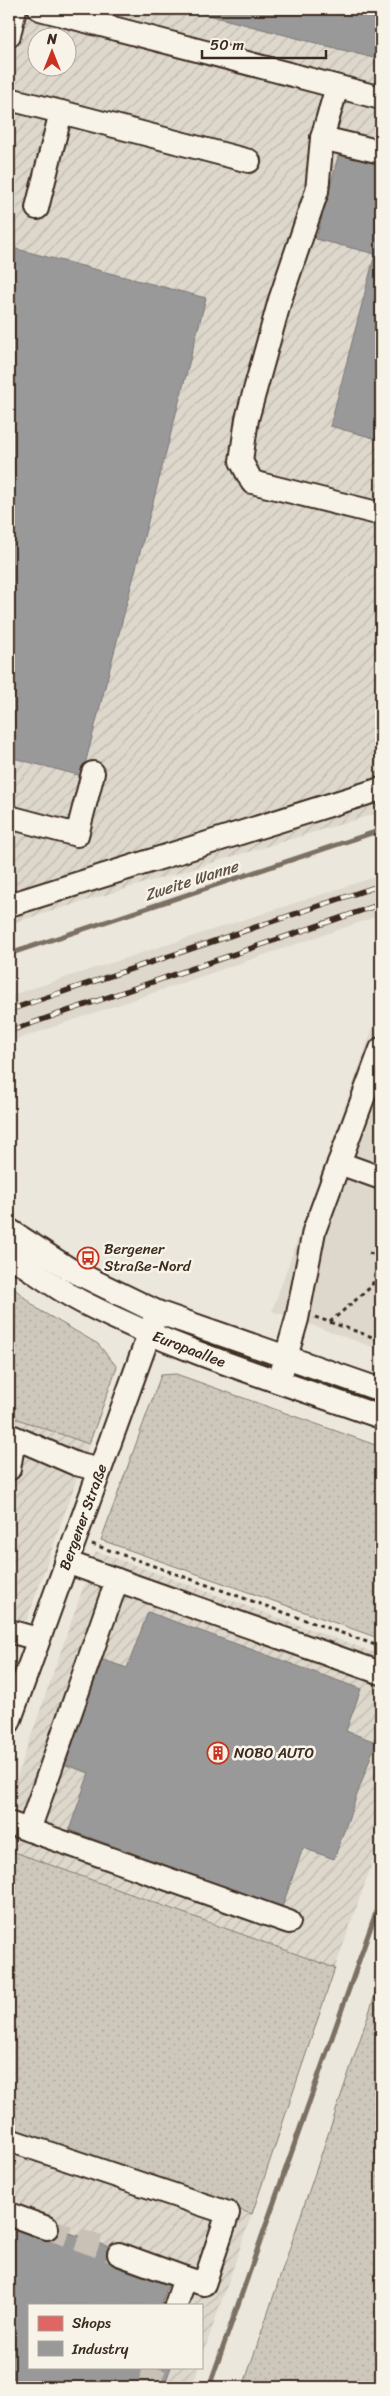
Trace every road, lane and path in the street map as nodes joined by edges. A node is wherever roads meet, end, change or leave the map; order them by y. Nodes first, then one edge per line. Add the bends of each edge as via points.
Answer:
1 (16, 9) edge
2 (40, 9) edge
3 (9, 35) edge
4 (337, 87) junction
5 (381, 98) edge
6 (9, 99) edge
7 (61, 112) junction
8 (322, 138) junction
9 (381, 152) edge
10 (250, 161) dead end
11 (37, 208) dead end
12 (381, 514) edge
13 (93, 773) dead end
14 (381, 789) edge
15 (9, 817) edge
16 (9, 905) edge
17 (381, 1049) edge
18 (339, 1163) junction
19 (381, 1178) edge
20 (9, 1230) edge
21 (369, 1253) dead end
22 (381, 1254) edge
23 (9, 1255) edge
24 (298, 1311) junction
25 (157, 1312) junction
26 (330, 1322) junction
27 (150, 1334) junction
28 (381, 1340) edge
29 (287, 1357) junction
30 (330, 1372) junction
31 (278, 1381) junction
32 (381, 1390) edge
33 (320, 1395) junction
34 (381, 1417) edge
35 (11, 1437) edge
36 (9, 1469) edge
37 (100, 1470) junction
38 (75, 1538) junction
39 (66, 1562) junction
40 (117, 1580) junction
41 (9, 1631) edge
42 (38, 1639) junction
43 (381, 1647) edge
44 (381, 1673) edge
45 (9, 1722) edge
46 (19, 1827) edge
47 (289, 1922) dead end
48 (9, 2140) edge
49 (9, 2214) edge
50 (47, 2228) tunnel mouth
51 (118, 2254) tunnel mouth
52 (185, 2278) junction
53 (176, 2304) edge

1 - 3 street
2 - 4 street
4 - 5 street
4 - 8 street
6 - 7 street
7 - 10 street
7 - 11 street
8 - 9 street
8 - 12 street via 318,190 280,300 247,419 241,462 252,482
13 - 15 street via 77,835
14 - 16 street
17 - 18 street via 362,1126
18 - 19 street
18 - 24 street via 314,1231
20 - 25 street, Europaallee via 69,1270
21 - 22 path
22 - 26 path via 372,1286
23 - 27 street, Europaallee via 84,1304
24 - 26 path
24 - 29 street
25 - 27 street, Bergener Straße
25 - 29 street, Europaallee
26 - 28 path
27 - 31 street, Europaallee
27 - 37 street, Bergener Straße
29 - 30 street, Europaallee
29 - 31 street
30 - 32 street, Europaallee
30 - 33 street
31 - 33 street, Europaallee
33 - 34 street, Europaallee
35 - 36 street
35 - 37 street via 76,1464
37 - 38 street, Bergener Straße
38 - 39 street, Bergener Straße
38 - 43 path
39 - 40 street
39 - 42 street, Bergener Straße
40 - 44 street
40 - 46 street
41 - 42 street
42 - 45 street, Bergener Straße
46 - 47 street
48 - 52 street via 228,2213 204,2284
49 - 50 street
51 - 52 street
52 - 53 street

